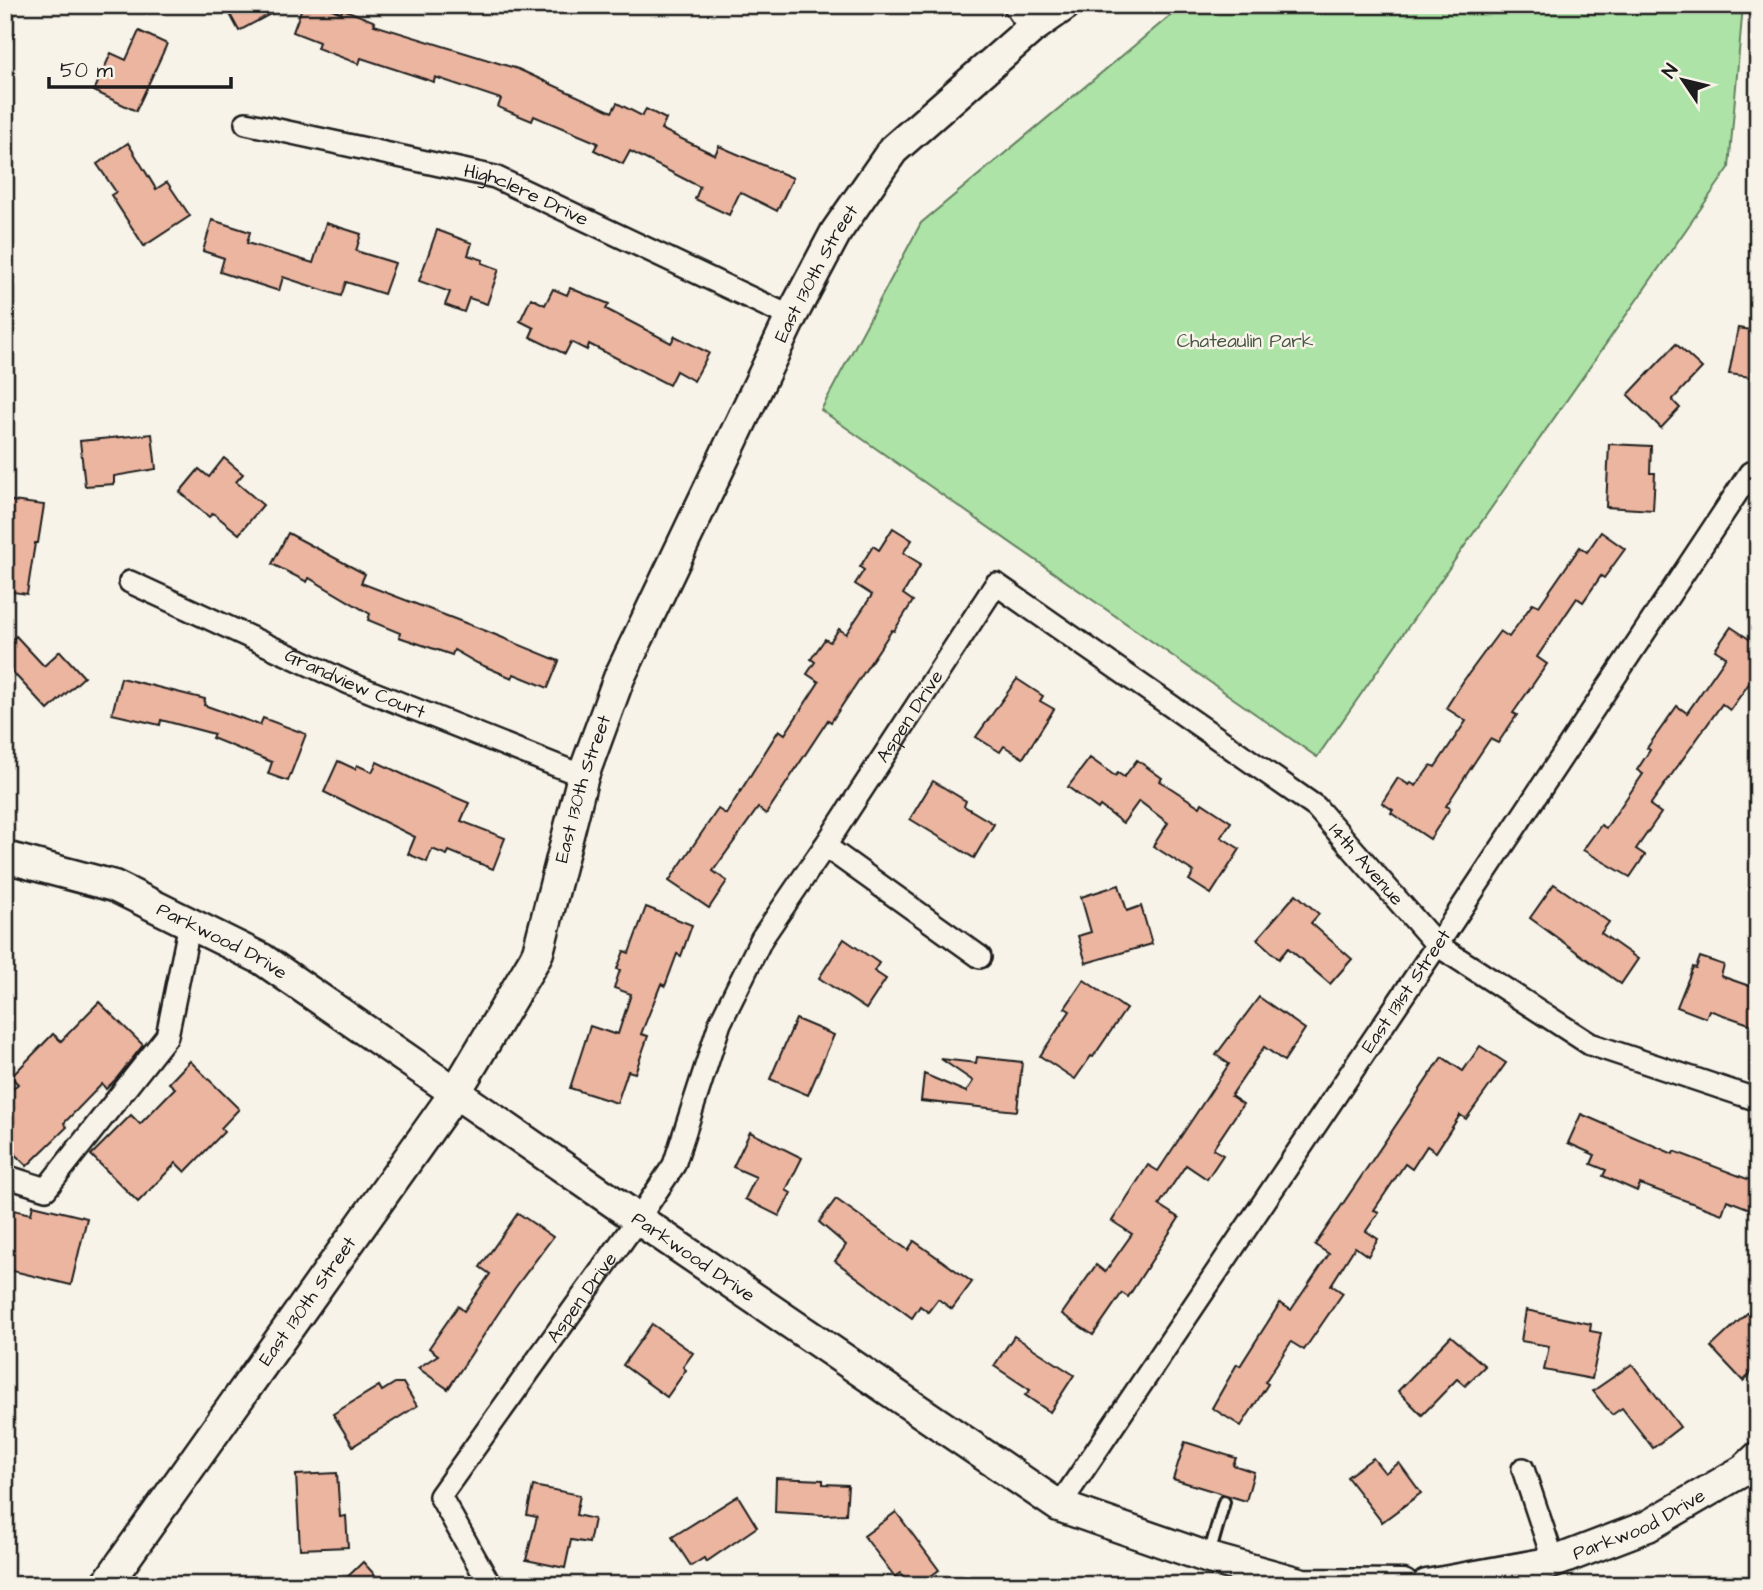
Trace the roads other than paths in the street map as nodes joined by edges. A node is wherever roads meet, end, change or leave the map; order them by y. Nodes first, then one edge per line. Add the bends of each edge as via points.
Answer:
1 (1065, 5) edge
2 (1022, 17) edge
3 (246, 123) dead end
4 (790, 317) junction
5 (1750, 472) dead end
6 (130, 582) dead end
7 (996, 584) joint
8 (583, 776) junction
9 (825, 846) junction
10 (5, 858) edge
11 (190, 923) junction
12 (1437, 945) junction
13 (980, 957) dead end
14 (455, 1093) junction
15 (1758, 1100) edge
16 (5, 1176) edge
17 (638, 1219) junction
18 (1758, 1457) edge
19 (1523, 1468) dead end
20 (1224, 1502) dead end
21 (1059, 1506) junction
22 (1209, 1558) junction
23 (1554, 1562) junction
24 (106, 1585) edge
25 (490, 1585) edge
26 (1403, 1585) edge
27 (1427, 1585) edge

1 - 2 street, East 130th Street
2 - 4 street, East 130th Street via 893,150 836,232
3 - 4 street, Highclere Drive via 495,177
4 - 8 street, East 130th Street via 619,678
5 - 12 street, East 131st Street
6 - 8 street, Grandview Court via 349,683
7 - 9 street, Aspen Drive
7 - 12 street, 14th Avenue via 1316,807
8 - 14 street, East 130th Street via 538,952
9 - 13 street
9 - 17 street, Aspen Drive via 762,938 720,1023 674,1165
10 - 11 street, Parkwood Drive via 114,886
11 - 14 street, Parkwood Drive via 262,958
11 - 16 street via 167,1035 46,1189
12 - 15 street, 14th Avenue via 1590,1044
12 - 21 street, East 131st Street
14 - 17 street, Parkwood Drive
14 - 24 street, East 130th Street
17 - 21 street, Parkwood Drive
17 - 25 street, Aspen Drive via 440,1496
18 - 23 street, Parkwood Drive via 1648,1526
19 - 23 street
20 - 22 lane
21 - 22 street, Parkwood Drive
22 - 26 street, Parkwood Drive via 1303,1584
23 - 27 street, Parkwood Drive

